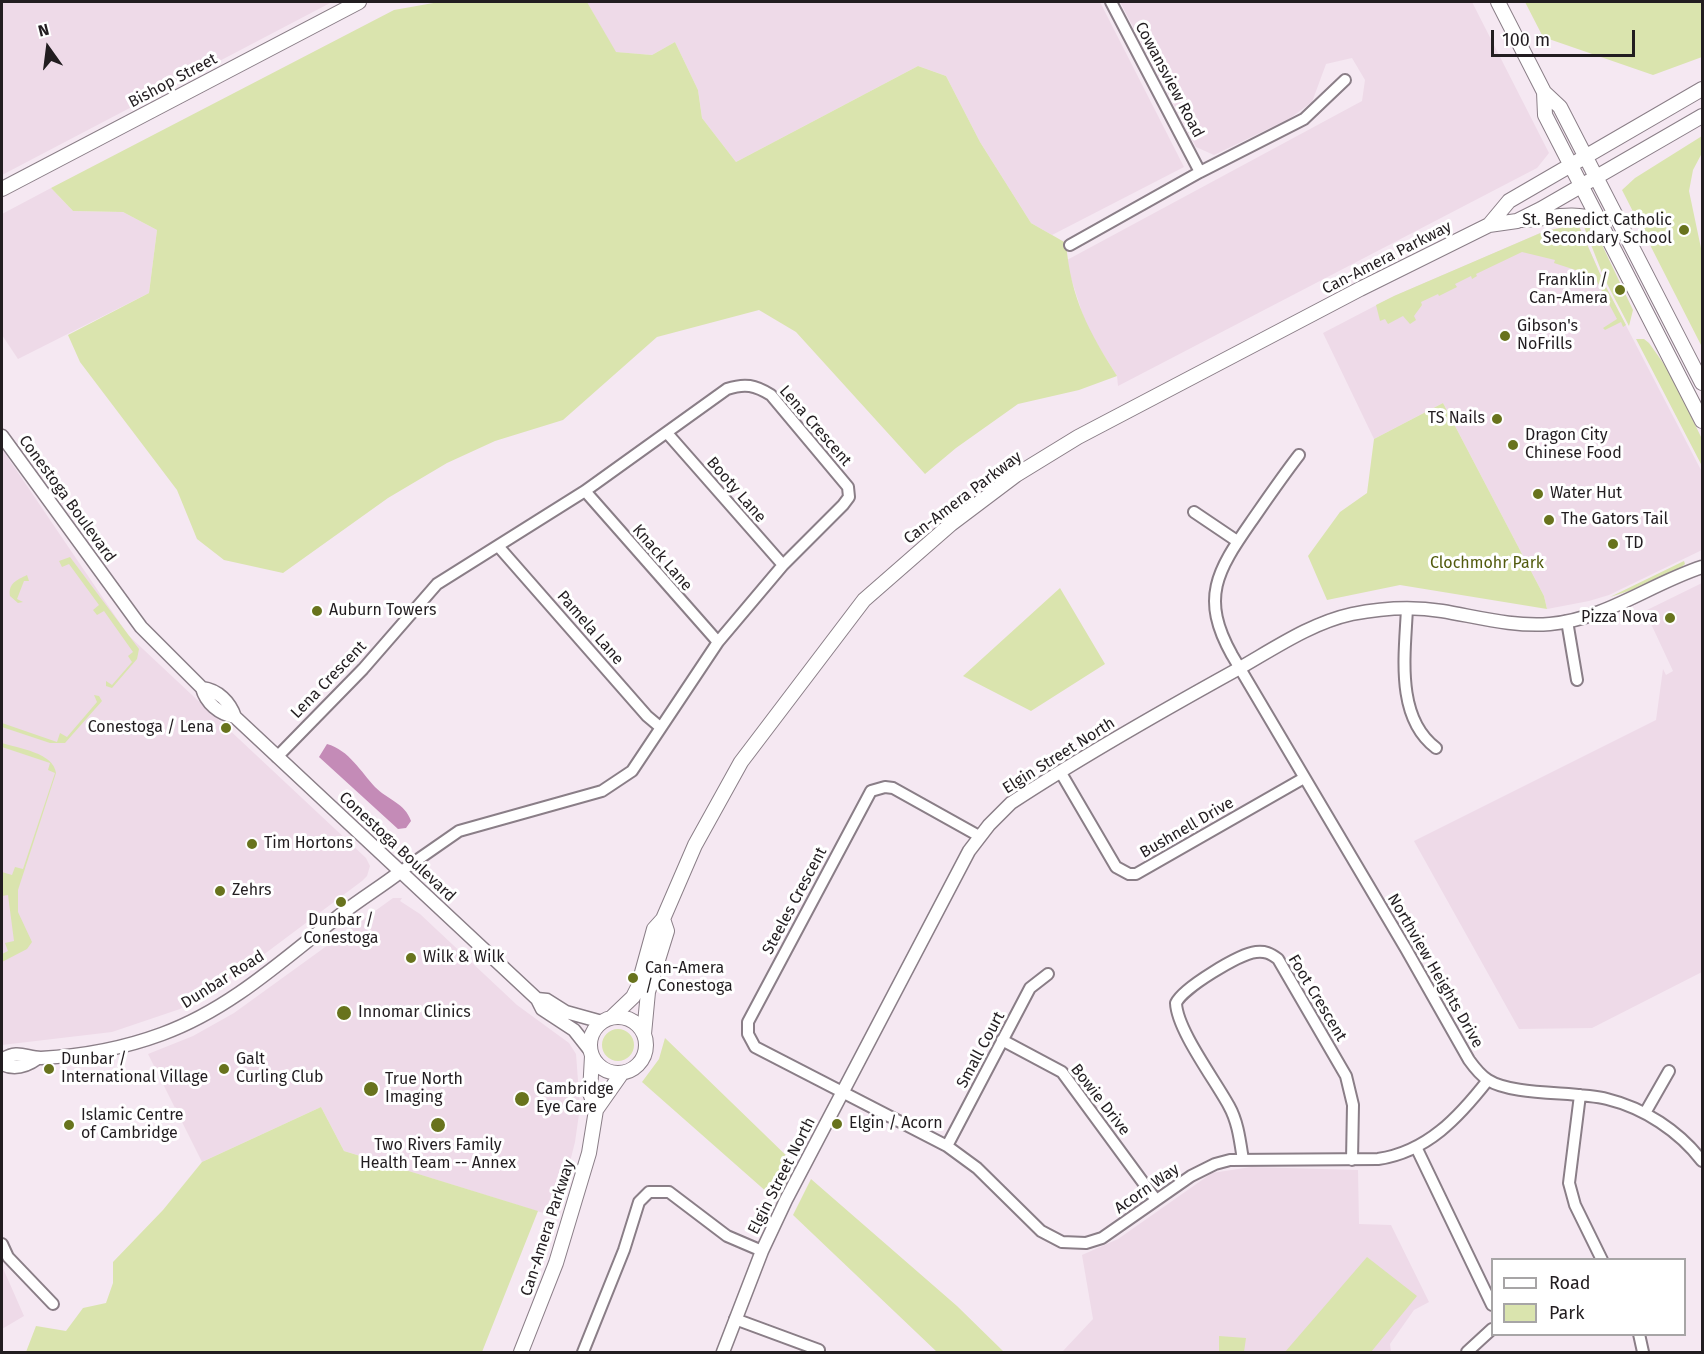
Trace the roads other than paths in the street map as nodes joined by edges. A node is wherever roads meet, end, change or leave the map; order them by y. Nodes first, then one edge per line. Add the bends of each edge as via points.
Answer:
1 (360, 2) edge
2 (1111, 2) edge
3 (1498, 2) edge
4 (1345, 80) dead end
5 (1702, 89) edge
6 (1544, 92) junction
7 (1702, 116) edge
8 (1586, 158) junction
9 (1571, 166) junction
10 (1200, 172) junction
11 (1596, 177) junction
12 (1581, 186) junction
13 (2, 189) edge
14 (1517, 221) junction
15 (1599, 221) junction
16 (1489, 225) junction
17 (1070, 245) dead end
18 (1702, 383) edge
19 (1702, 421) edge
20 (667, 433) junction
21 (2, 436) edge
22 (1299, 454) dead end
23 (585, 491) junction
24 (1194, 513) dead end
25 (1237, 541) junction
26 (498, 546) junction
27 (783, 566) junction
28 (1702, 567) edge
29 (1407, 608) junction
30 (1567, 621) junction
31 (718, 642) junction
32 (1239, 668) junction
33 (1577, 680) dead end
34 (660, 728) junction
35 (1437, 748) dead end
36 (277, 757) junction
37 (1061, 773) junction
38 (1304, 778) junction
39 (980, 836) junction
40 (400, 872) junction
41 (663, 919) junction
42 (1048, 974) dead end
43 (537, 999) junction
44 (607, 1020) junction
45 (645, 1034) junction
46 (1002, 1040) junction
47 (591, 1052) junction
48 (2, 1062) edge
49 (1669, 1071) dead end
50 (622, 1073) junction
51 (1488, 1080) junction
52 (843, 1093) junction
53 (1580, 1095) junction
54 (596, 1110) junction
55 (1645, 1113) junction
56 (947, 1146) junction
57 (1416, 1147) junction
58 (1243, 1160) junction
59 (1352, 1160) junction
60 (1702, 1161) edge
61 (1156, 1200) junction
62 (2, 1244) edge
63 (762, 1251) junction
64 (1601, 1258) edge
65 (1491, 1303) edge
66 (53, 1304) dead end
67 (735, 1319) junction
68 (1491, 1330) edge
69 (1639, 1336) edge
70 (819, 1350) dead end
71 (521, 1353) edge
72 (583, 1353) edge
73 (723, 1353) edge
74 (1467, 1353) edge
75 (1642, 1353) edge

1 - 13 main road, Bishop Street
2 - 10 street, Cowansview Road
3 - 6 main road
4 - 10 street via 1304,119
5 - 8 main road, Can-Amera Parkway
6 - 8 main road via 1560,107
6 - 9 main road via 1545,115
7 - 11 main road, Can-Amera Parkway
8 - 9 main road, Can-Amera Parkway
8 - 11 main road
9 - 12 main road
9 - 16 main road, Can-Amera Parkway via 1509,201
10 - 17 street
11 - 12 main road, Can-Amera Parkway
11 - 18 main road
12 - 14 main road, Can-Amera Parkway
12 - 15 main road
14 - 15 main road via 1573,214
14 - 16 main road, Can-Amera Parkway
15 - 19 main road
16 - 41 main road, Can-Amera Parkway via 1078,437 1016,475 951,524 864,600 741,762 695,845
20 - 23 street, Lena Crescent
20 - 27 street, Booty Lane
20 - 27 street, Lena Crescent via 737,385 754,385 771,395 850,491 843,504
21 - 36 street, Conestoga Boulevard via 141,627 202,688 205,698 224,715 235,717
22 - 25 street, Northview Heights Drive
23 - 26 street, Lena Crescent
23 - 31 street, Knack Lane
24 - 25 street
25 - 32 street, Northview Heights Drive via 1216,583 1215,607 1220,631
26 - 34 street, Pamela Lane
26 - 36 street, Lena Crescent via 437,584 363,669
27 - 31 street, Lena Crescent
28 - 30 street, Elgin Street North via 1598,614
29 - 30 street, Elgin Street North via 1521,624
29 - 32 street, Elgin Street North via 1371,610 1329,621
29 - 35 street via 1406,687 1413,723 1424,739
30 - 33 street
31 - 34 street, Lena Crescent
32 - 37 street, Elgin Street North
32 - 38 street, Northview Heights Drive
34 - 40 street, Lena Crescent via 632,771 615,784 602,791 466,828 438,843
36 - 40 street, Conestoga Boulevard
37 - 38 street, Bushnell Drive via 1116,867 1129,874 1144,871
37 - 39 street, Elgin Street North via 1011,803
38 - 51 street, Northview Heights Drive via 1469,1060
39 - 52 street, Elgin Street North
39 - 52 street, Steeles Crescent via 893,788 878,788 867,796 747,1028 755,1047
40 - 43 street, Conestoga Boulevard
40 - 48 street, Dunbar Road via 245,989 189,1022 136,1042 95,1051 38,1058 28,1065 9,1067
41 - 44 main road, Can-Amera Parkway via 654,929 633,998
41 - 45 main road, Can-Amera Parkway via 667,931 648,992
42 - 46 street, Small Court via 1030,988
43 - 44 street, Conestoga Boulevard via 547,1000 566,1012
43 - 47 street, Conestoga Boulevard via 542,1009 574,1030
44 - 45 main road via 632,1020
44 - 47 main road via 591,1038
45 - 50 main road via 644,1057 633,1070
46 - 56 street, Small Court
46 - 61 street, Bowie Drive via 1062,1072
47 - 50 main road via 601,1068
47 - 54 main road, Can-Amera Parkway via 590,1093
49 - 55 street
50 - 54 main road, Can-Amera Parkway
51 - 53 street via 1510,1088
51 - 57 street, Acorn Way via 1457,1118
52 - 56 street, Acorn Way
52 - 63 street, Elgin Street North
53 - 55 street via 1608,1099
53 - 64 street via 1569,1183 1575,1205
54 - 71 main road, Can-Amera Parkway via 590,1152 556,1263
55 - 60 street via 1683,1140
56 - 61 street, Acorn Way via 977,1168 1041,1231 1062,1242 1086,1243 1102,1238
57 - 59 street, Acorn Way via 1388,1158
57 - 65 street
58 - 59 street, Acorn Way
58 - 59 street, Foot Crescent via 1230,1108 1179,1020 1176,1003 1186,990 1249,953 1266,951 1278,958 1346,1076 1353,1105
58 - 61 street, Acorn Way via 1202,1169
62 - 66 street via 8,1257
63 - 67 street, Elgin Street North
63 - 72 street via 727,1236 669,1192 649,1192 639,1202
67 - 70 street
67 - 73 street, Elgin Street North
68 - 74 street
69 - 75 street

